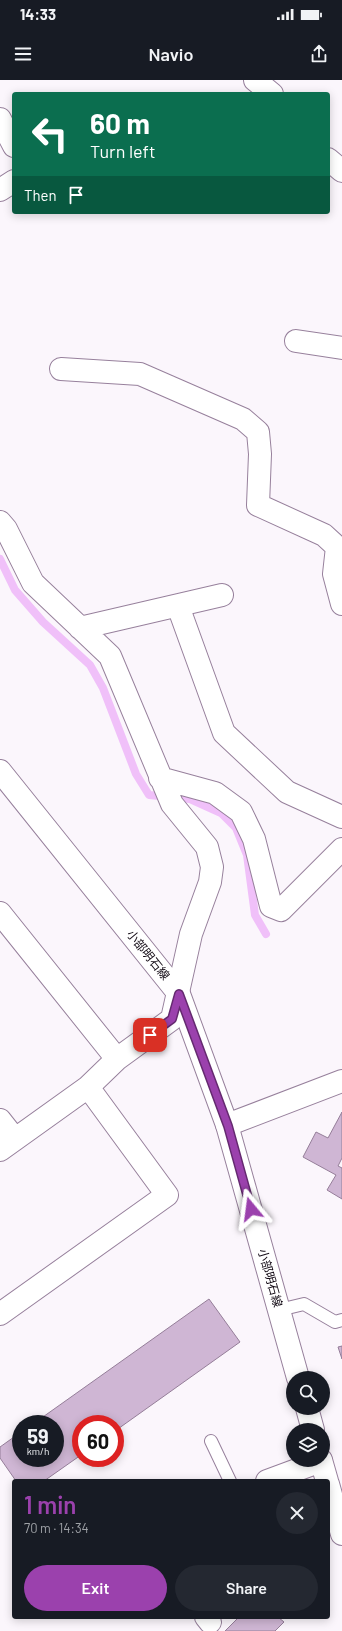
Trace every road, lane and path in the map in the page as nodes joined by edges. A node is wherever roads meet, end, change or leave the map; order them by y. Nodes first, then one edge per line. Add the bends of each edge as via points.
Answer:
1 (255, 80) edge
2 (270, 92) edge
3 (0, 119) edge
4 (12, 142) edge
5 (12, 182) edge
6 (0, 190) edge
7 (296, 342) dead end
8 (342, 348) edge
9 (60, 369) dead end
10 (0, 522) edge
11 (340, 546) edge
12 (222, 596) dead end
13 (342, 604) edge
14 (178, 606) junction
15 (80, 628) junction
16 (0, 771) edge
17 (166, 791) junction
18 (342, 817) edge
19 (342, 849) edge
20 (0, 913) edge
21 (179, 994) junction
22 (117, 1059) junction
23 (342, 1081) edge
24 (88, 1086) junction
25 (0, 1120) edge
26 (228, 1126) junction
27 (8, 1145) edge
28 (279, 1310) junction
29 (0, 1314) edge
30 (342, 1320) edge
31 (296, 1371) edge
32 (211, 1441) dead end
33 (324, 1474) edge
34 (229, 1479) edge
35 (283, 1479) edge
36 (330, 1494) edge
37 (342, 1534) edge

1 - 2 street
3 - 4 street
5 - 6 street
7 - 8 street
9 - 11 street via 140,374 243,418 258,432 258,504 324,535
10 - 15 street via 33,583
11 - 13 street via 334,574
12 - 14 street
14 - 15 street
14 - 18 street via 224,733 286,792
15 - 17 street via 110,656
16 - 21 street, 小部明石線
17 - 19 street via 215,793 241,812 254,839 272,906 281,910
17 - 21 street via 207,847 212,867 210,882 191,934
20 - 22 street
21 - 22 street via 172,1019
21 - 26 street, 小部明石線
22 - 24 street
23 - 26 street
24 - 27 street
24 - 29 street via 167,1194
25 - 27 street
26 - 28 street, 小部明石線
28 - 30 lane via 304,1304 335,1322
28 - 31 street, 小部明石線
32 - 34 lane
33 - 35 street
36 - 37 street

